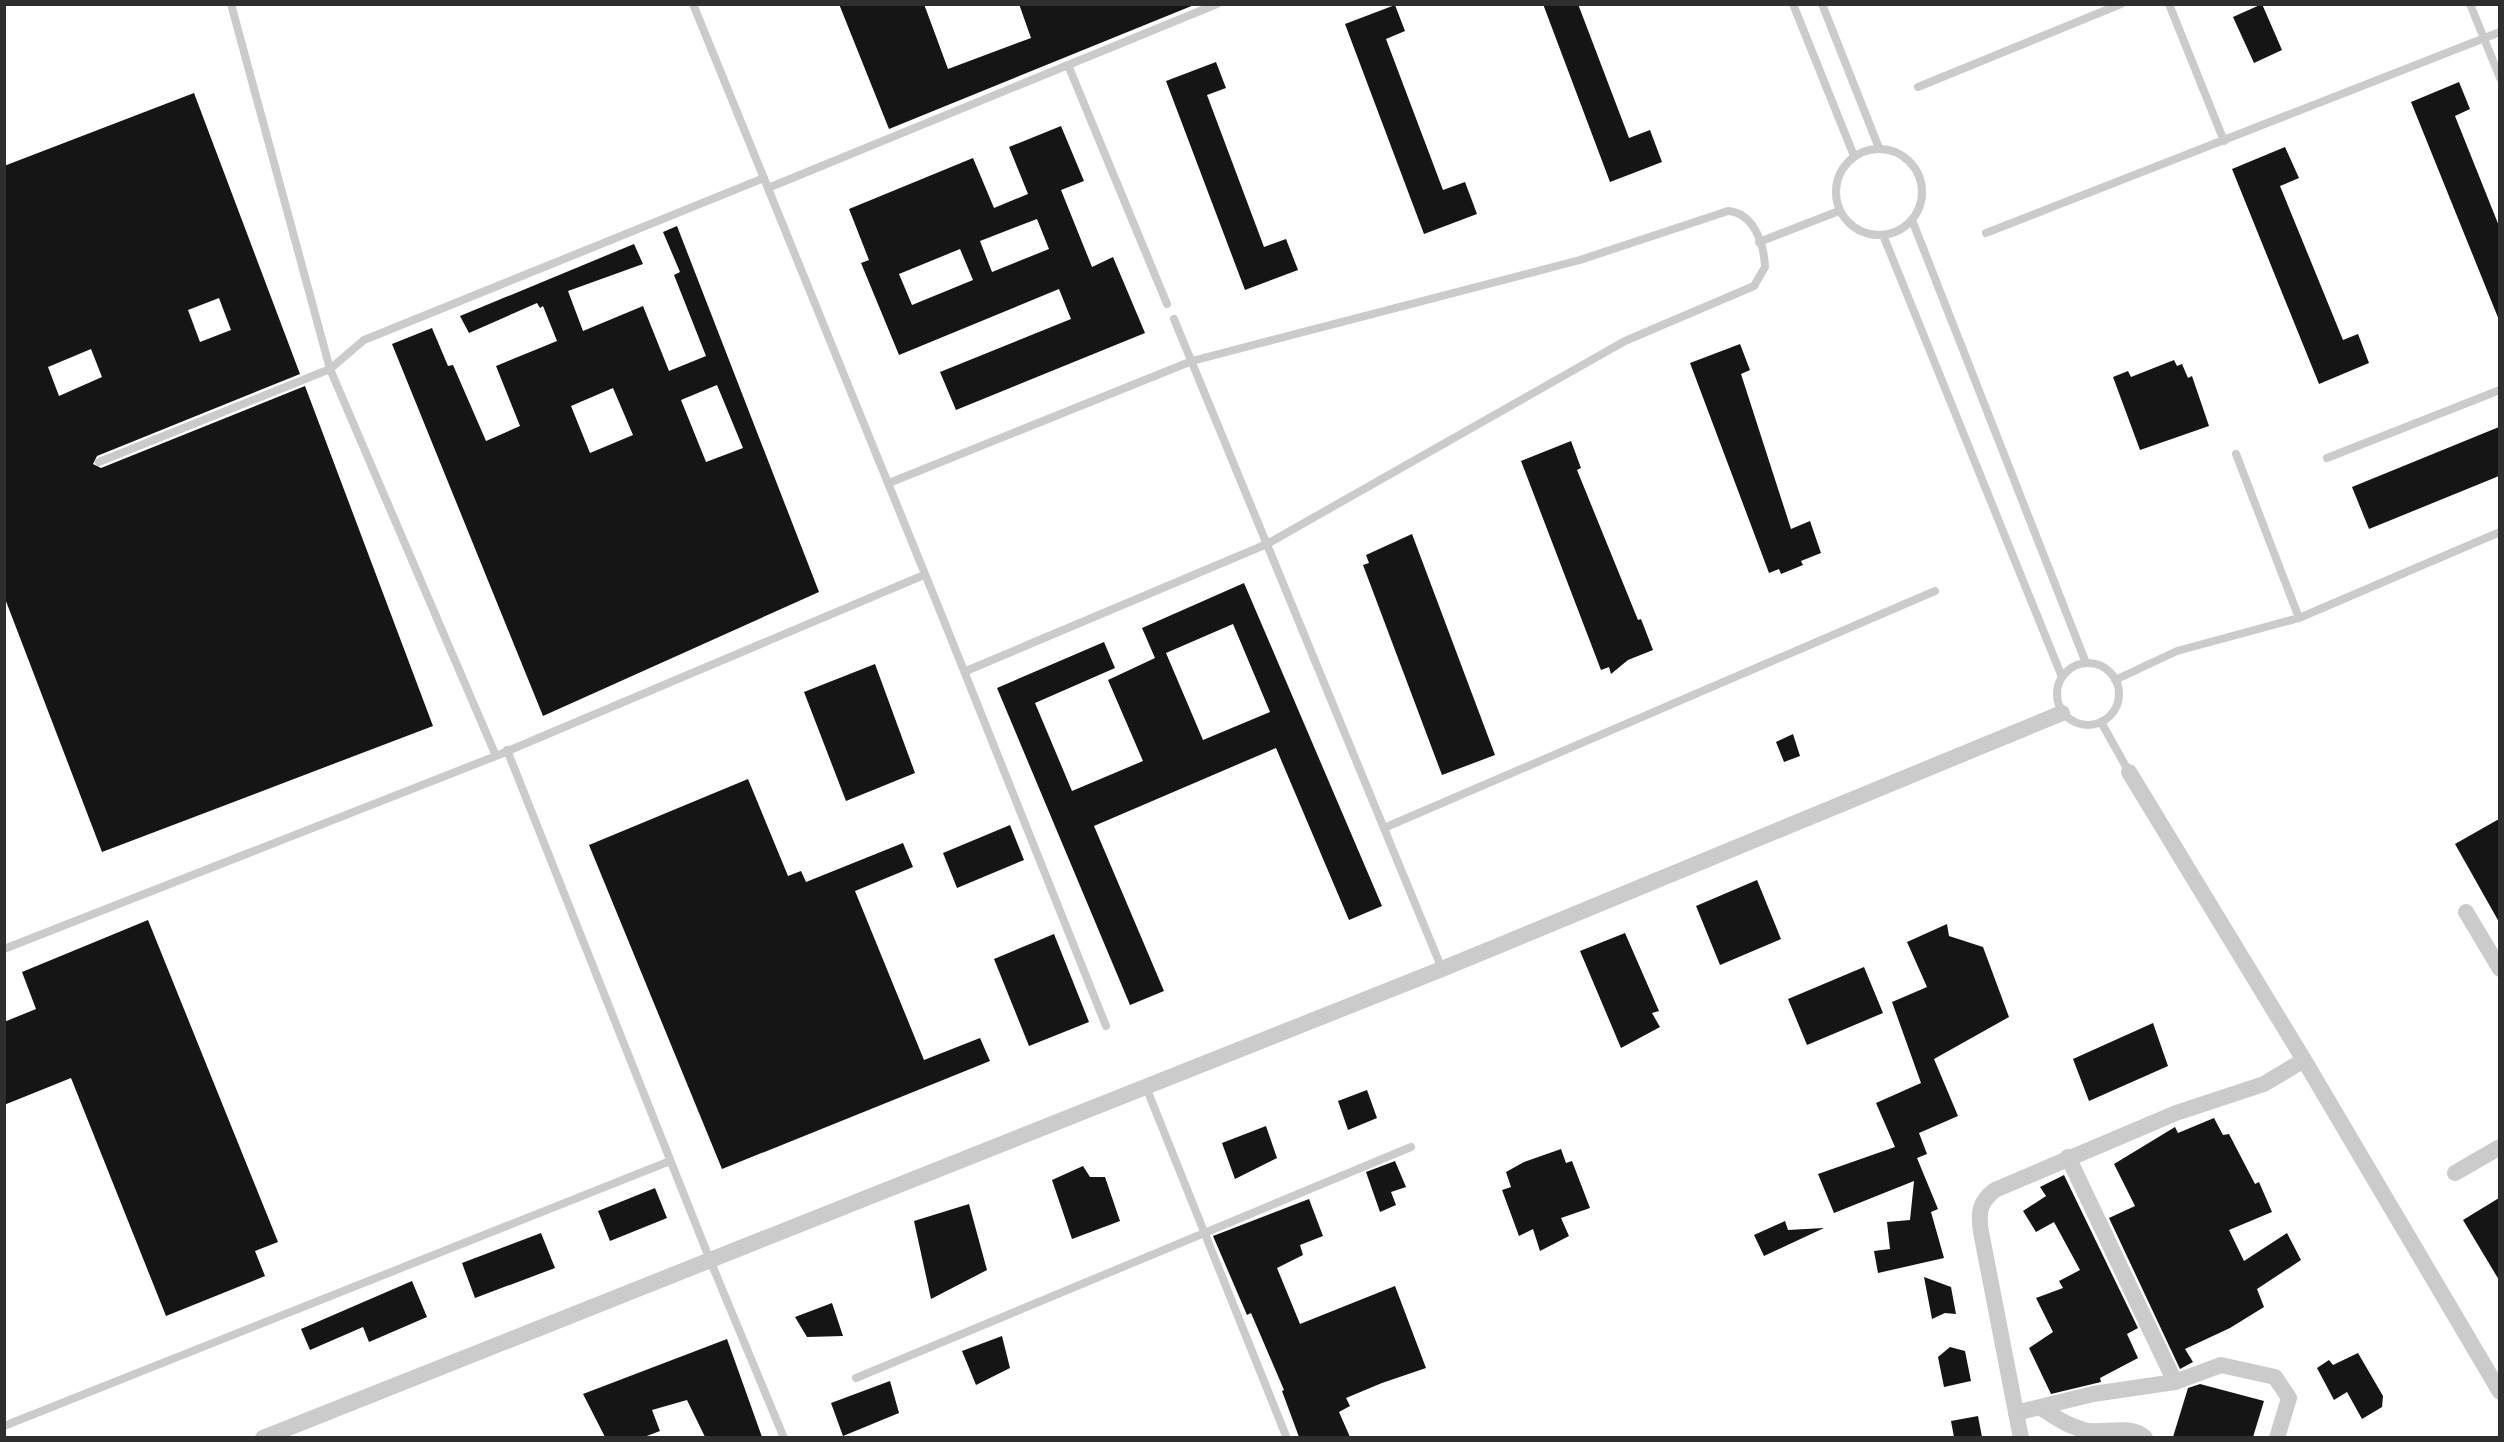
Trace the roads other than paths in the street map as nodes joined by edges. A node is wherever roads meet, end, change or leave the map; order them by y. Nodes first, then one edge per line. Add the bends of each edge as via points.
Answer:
1 (231, 4) edge
2 (693, 4) edge
3 (1217, 4) edge
4 (1793, 4) edge
5 (1822, 4) edge
6 (2121, 4) edge
7 (2169, 4) edge
8 (2470, 4) edge
9 (2499, 32) edge
10 (2484, 38) junction
11 (1068, 65) junction
12 (2499, 78) edge
13 (1918, 87) dead end
14 (2224, 141) junction
15 (1879, 148) junction
16 (1854, 156) junction
17 (764, 178) junction
18 (768, 188) junction
19 (1839, 211) junction
20 (1911, 220) junction
21 (1986, 233) dead end
22 (1883, 235) junction
23 (1759, 242) junction
24 (1167, 304) dead end
25 (1174, 319) dead end
26 (1192, 361) junction
27 (330, 369) junction
28 (2499, 390) edge
29 (2236, 454) dead end
30 (2327, 458) dead end
31 (99, 462) dead end
32 (889, 483) junction
33 (2499, 532) edge
34 (1267, 544) junction
35 (924, 575) junction
36 (1935, 591) dead end
37 (2299, 618) junction
38 (2086, 663) junction
39 (966, 671) junction
40 (2062, 677) junction
41 (2115, 680) junction
42 (2062, 712) junction
43 (2101, 722) junction
44 (507, 750) junction
45 (496, 756) junction
46 (2129, 772) joint
47 (1384, 828) junction
48 (2466, 912) dead end
49 (4, 949) edge
50 (1442, 969) junction
51 (2499, 969) edge
52 (1106, 1026) dead end
53 (2304, 1060) junction
54 (1146, 1087) junction
55 (1411, 1147) dead end
56 (2499, 1147) edge
57 (2068, 1157) junction
58 (670, 1161) junction
59 (2455, 1173) dead end
60 (1204, 1233) junction
61 (710, 1260) junction
62 (856, 1378) dead end
63 (2175, 1382) junction
64 (2499, 1392) edge
65 (2042, 1408) junction
66 (2016, 1413) junction
67 (4, 1426) edge
68 (1286, 1436) edge
69 (263, 1437) edge
70 (784, 1437) edge
71 (2021, 1437) edge
72 (2145, 1437) edge
73 (2277, 1437) edge

1 - 27 lane
2 - 17 lane
3 - 11 lane
4 - 16 lane
5 - 15 lane
6 - 13 lane
7 - 14 lane
8 - 10 lane
9 - 10 lane
10 - 12 lane
10 - 14 lane
11 - 18 lane
11 - 24 lane
14 - 21 lane
15 - 16 lane
15 - 20 lane via 1900,153 1916,169 1921,201
16 - 19 lane via 1836,180
17 - 18 lane
17 - 27 lane via 364,340
18 - 32 lane
19 - 22 lane via 1862,232
19 - 23 lane
20 - 22 lane
20 - 38 lane
22 - 40 lane
23 - 26 lane via 1743,214 1728,211 1580,260
23 - 34 lane via 1765,267 1754,286 1625,341
25 - 26 lane
26 - 32 lane
26 - 34 lane
27 - 31 lane
27 - 45 lane
28 - 30 lane
29 - 37 lane
32 - 35 lane
33 - 37 lane
34 - 39 lane
34 - 47 lane
35 - 39 lane
35 - 44 lane
36 - 47 lane
37 - 41 lane via 2176,651
38 - 40 lane
38 - 41 lane via 2097,664
39 - 52 lane
40 - 42 lane via 2057,691
41 - 43 lane via 2118,699 2109,717
42 - 43 lane via 2080,724
42 - 50 street
43 - 46 lane
44 - 45 lane
44 - 58 lane
45 - 49 lane
46 - 53 street
47 - 50 lane
48 - 51 street
50 - 54 street
53 - 57 street via 2264,1084 2176,1113
53 - 64 street
54 - 60 lane
54 - 61 street
55 - 60 lane
56 - 59 street
57 - 63 street
57 - 66 street via 1995,1190 1980,1207 1981,1232
58 - 61 lane
58 - 67 lane
60 - 62 lane
60 - 68 lane
61 - 69 street
61 - 70 lane
63 - 65 street via 2093,1394
63 - 73 street via 2221,1365 2275,1377 2289,1398
65 - 66 street
65 - 72 street via 2087,1431 2132,1431
66 - 71 street

